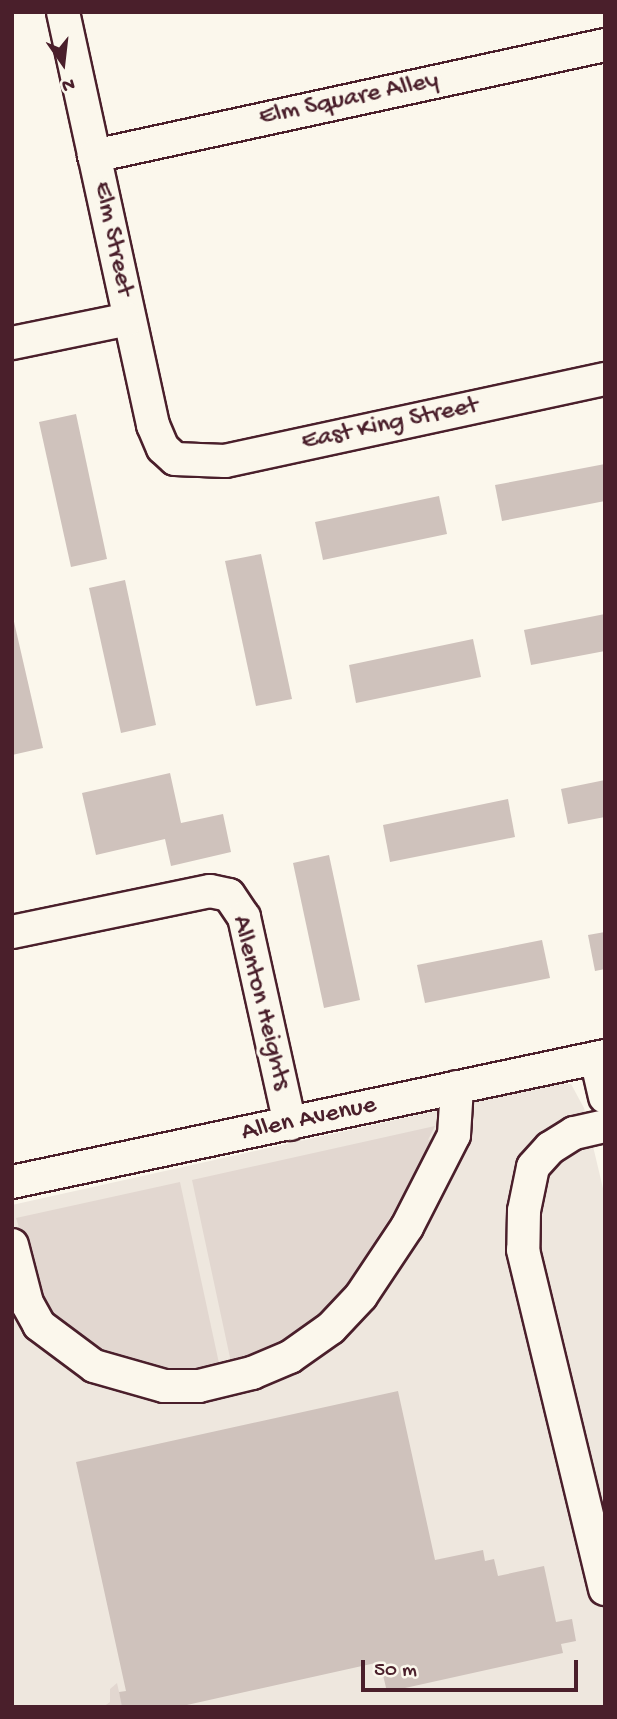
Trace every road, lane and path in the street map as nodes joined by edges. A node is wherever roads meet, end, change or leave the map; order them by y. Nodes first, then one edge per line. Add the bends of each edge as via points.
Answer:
1 (63, 12) edge
2 (605, 45) edge
3 (94, 156) junction
4 (129, 319) junction
5 (12, 343) edge
6 (605, 379) edge
7 (176, 459) joint
8 (12, 932) edge
9 (601, 1057) edge
10 (457, 1087) junction
11 (605, 1097) edge
12 (290, 1124) junction
13 (605, 1126) edge
14 (12, 1182) edge
15 (12, 1245) edge
16 (605, 1589) edge

1 - 3 street, Elm Street
2 - 3 street, Elm Square Alley
3 - 4 street, Elm Street
4 - 5 street
4 - 7 street, Elm Street via 153,425 163,448
6 - 7 street, East King Street via 225,461
8 - 12 street, Allenton Heights via 210,891 229,895 244,917
9 - 10 street, Allen Avenue
9 - 11 street
10 - 12 street, Allen Avenue
10 - 15 street via 454,1135 407,1227 361,1296 331,1328 290,1357 252,1373 199,1386 164,1386 94,1366 39,1325 27,1303
12 - 14 street, Allen Avenue
13 - 16 street via 573,1133 533,1167 524,1211 523,1250

